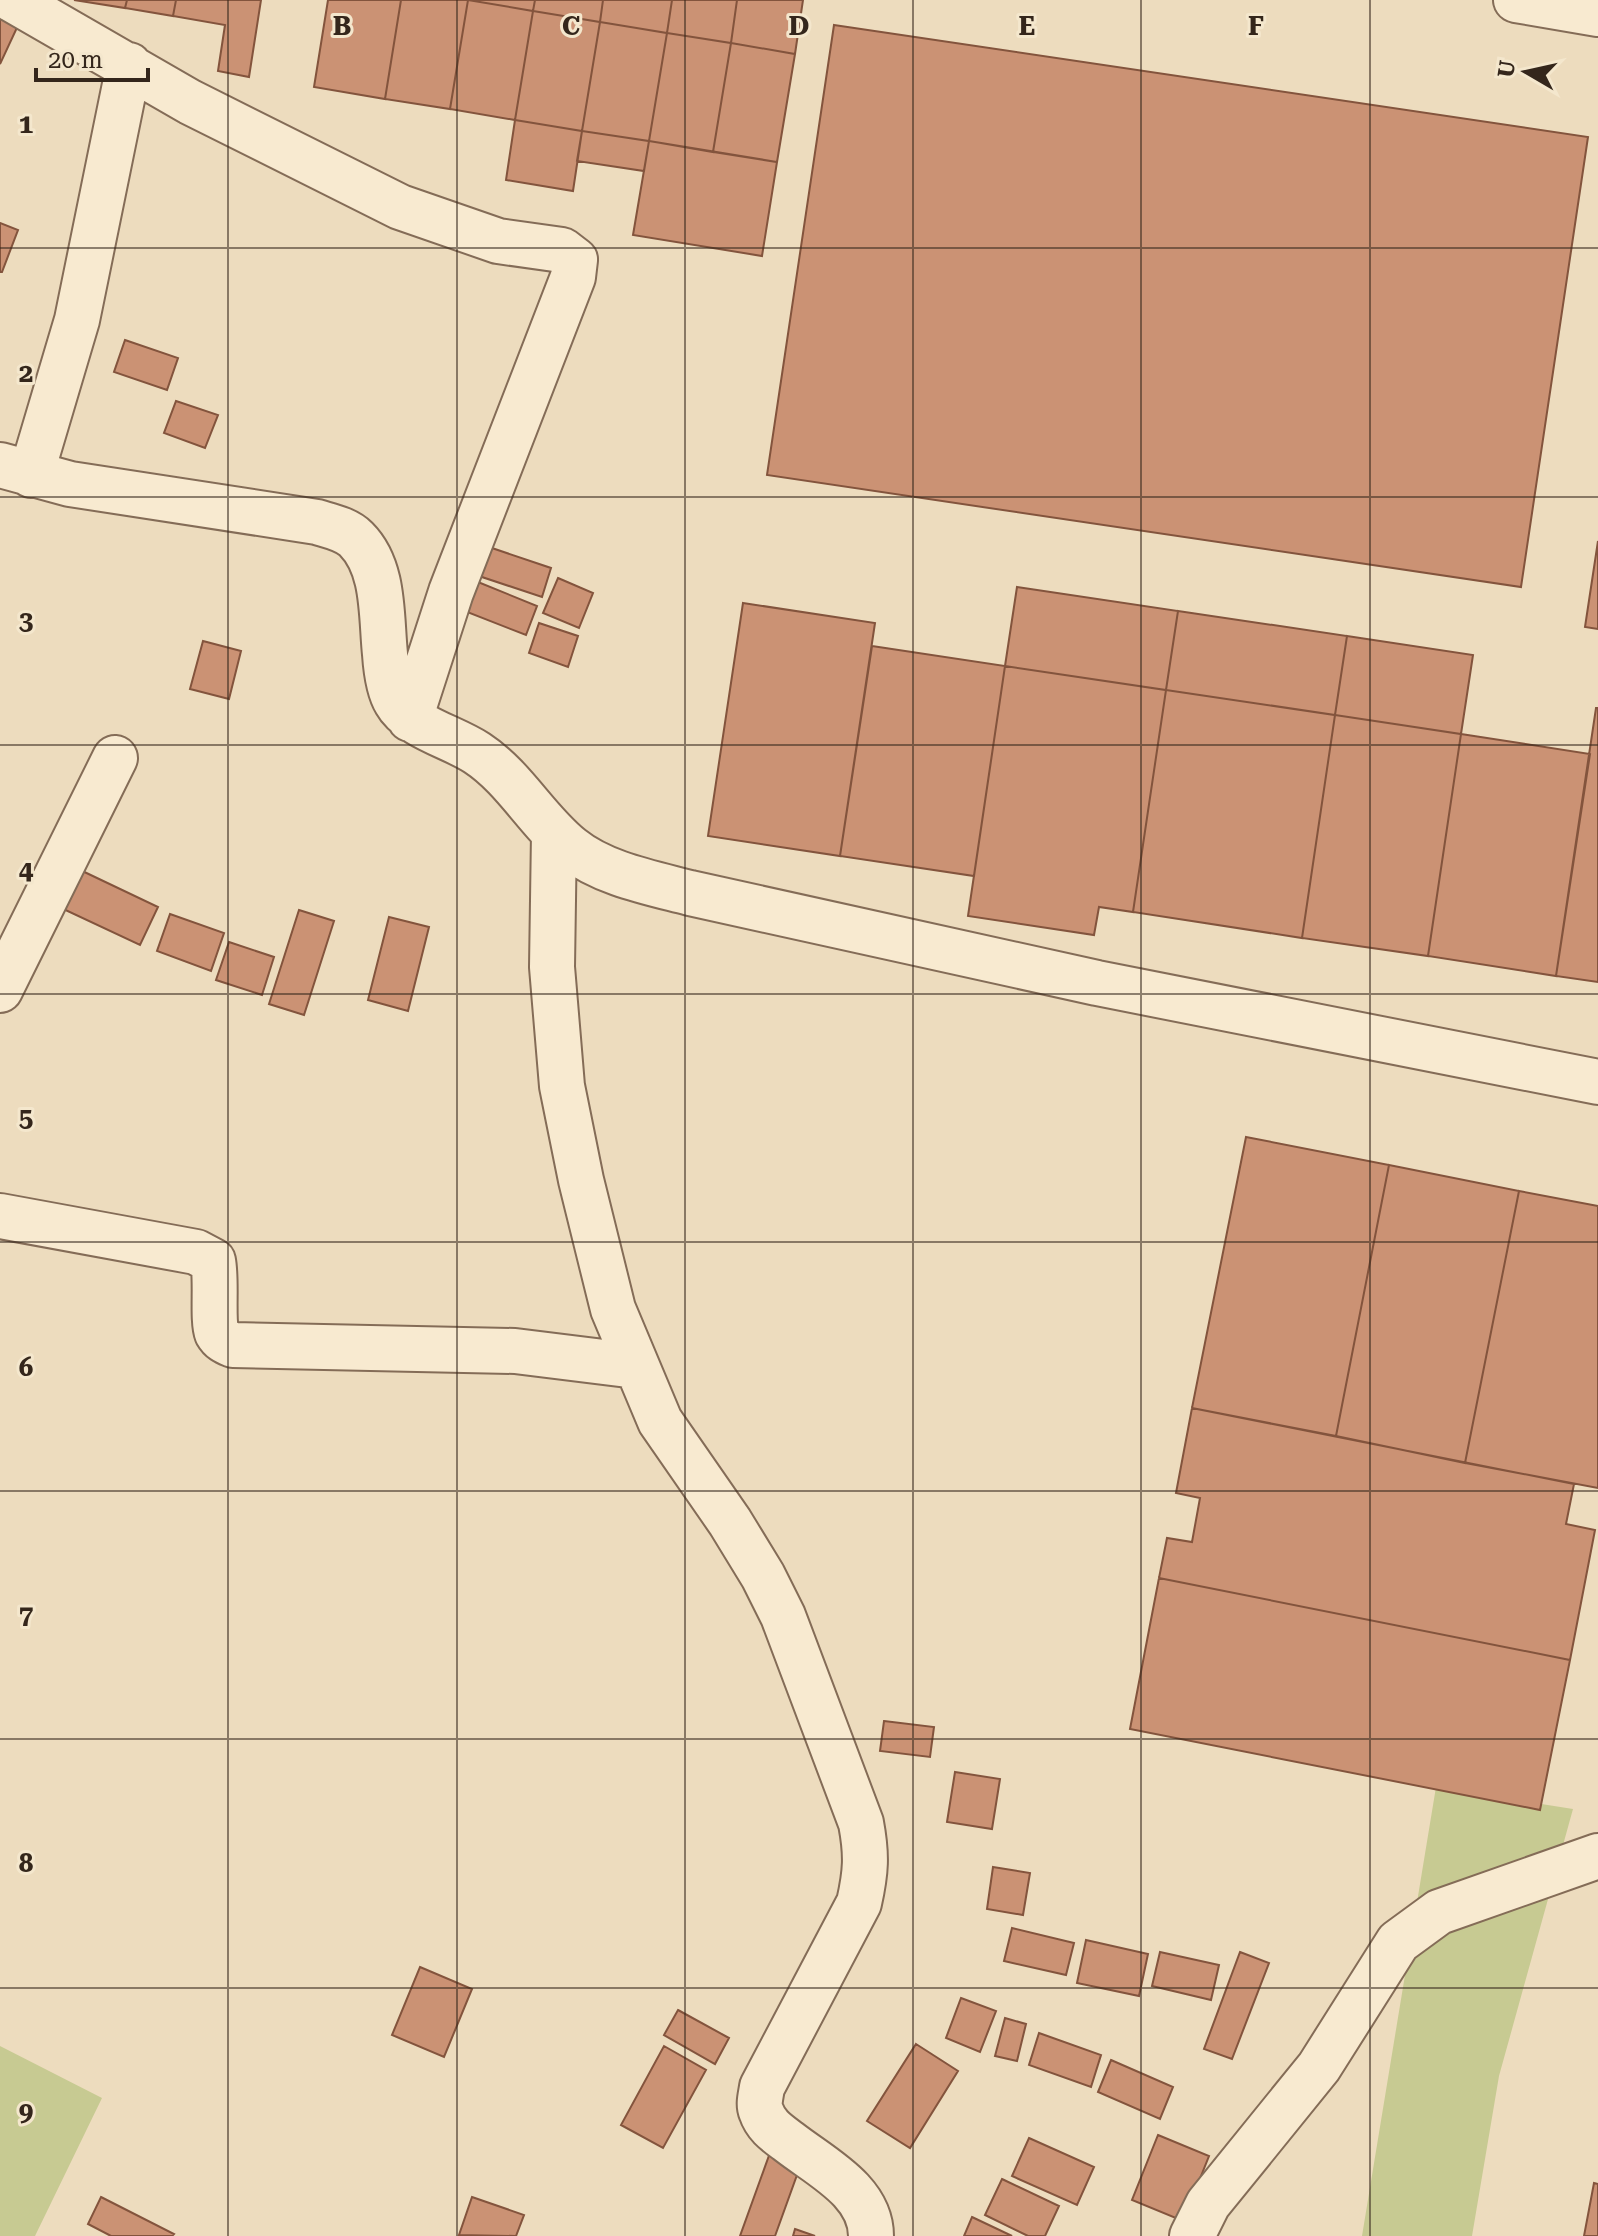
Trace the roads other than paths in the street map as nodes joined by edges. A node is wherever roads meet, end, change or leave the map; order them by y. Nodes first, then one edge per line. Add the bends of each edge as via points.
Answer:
1 (13, 0) edge
2 (1516, 0) edge
3 (1598, 14) edge
4 (129, 65) junction
5 (15, 470) edge
6 (410, 719) junction
7 (115, 758) dead end
8 (554, 833) junction
9 (0, 990) edge
10 (1598, 1082) edge
11 (0, 1216) edge
12 (636, 1366) junction
13 (1598, 1856) edge
14 (871, 2236) edge
15 (1192, 2236) edge

1 - 4 street
2 - 3 street
4 - 5 street via 77,320
4 - 6 street via 190,102 400,207 498,241 562,250 575,260 573,277 451,592
5 - 6 street via 70,484 317,522 355,537 376,569 386,671 395,701
6 - 8 street via 496,767
7 - 9 street
8 - 10 street via 573,851 603,865 690,893 1097,983
8 - 12 street via 552,967 562,1086 613,1309
11 - 12 street via 196,1252 213,1261 216,1331 233,1345 515,1351
12 - 14 street via 660,1421 730,1522 783,1616 861,1823 867,1853 859,1903 762,2087 759,2108 769,2126 854,2192 865,2208
13 - 15 street via 1439,1912 1398,1942 1319,2067 1208,2204

